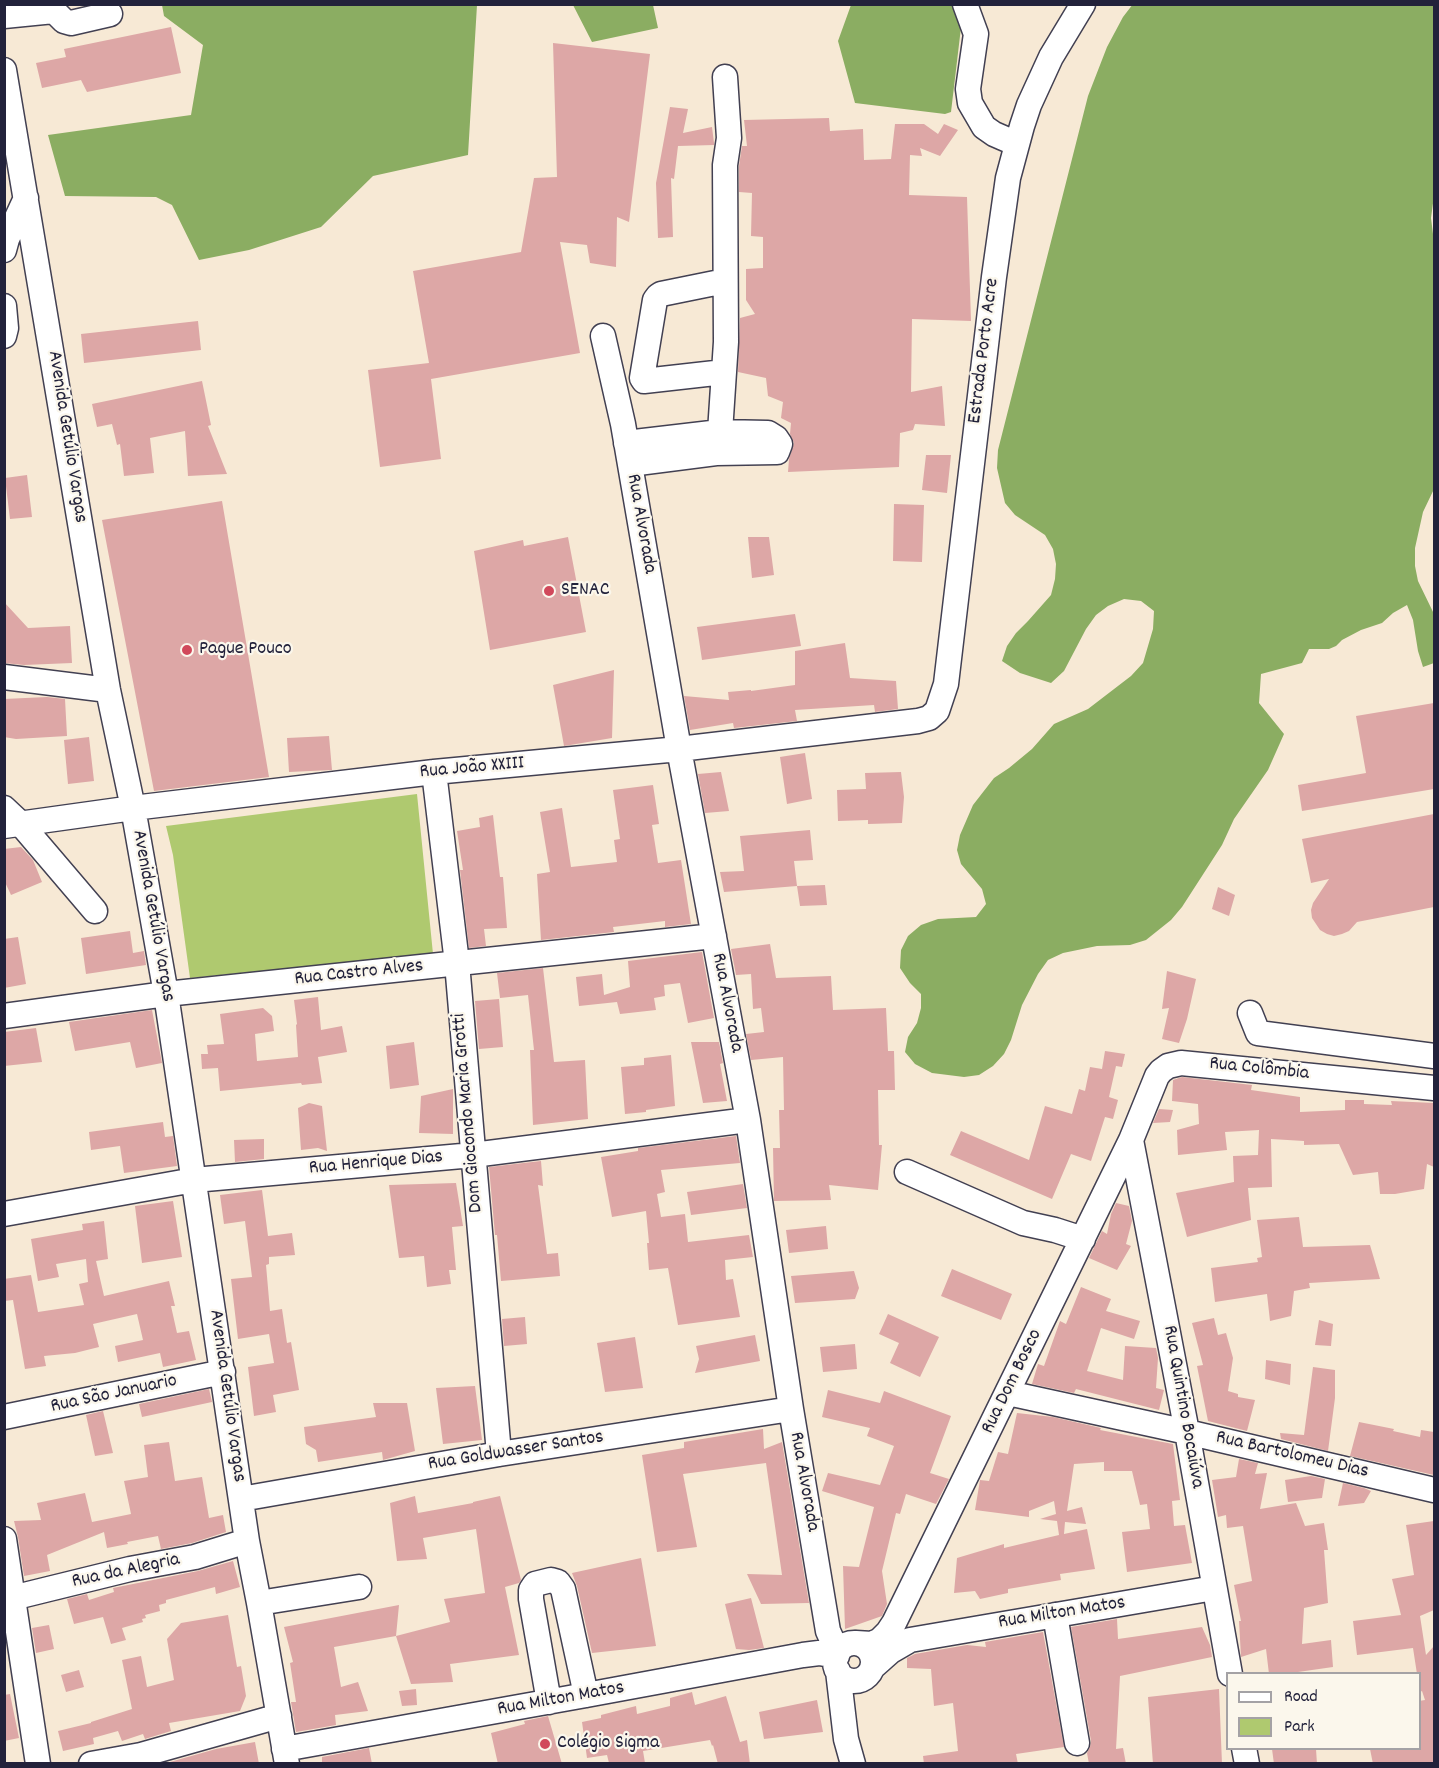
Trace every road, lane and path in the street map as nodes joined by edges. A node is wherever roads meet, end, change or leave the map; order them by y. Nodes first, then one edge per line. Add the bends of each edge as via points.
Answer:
1 (965, 4) edge
2 (1083, 4) edge
3 (110, 14) dead end
4 (4, 16) edge
5 (4, 70) edge
6 (725, 77) dead end
7 (1017, 144) junction
8 (26, 198) junction
9 (4, 250) edge
10 (725, 281) junction
11 (4, 306) edge
12 (4, 336) edge
13 (603, 336) dead end
14 (724, 372) junction
15 (720, 432) junction
16 (628, 453) junction
17 (4, 677) edge
18 (108, 690) junction
19 (937, 711) joint
20 (679, 749) junction
21 (434, 772) junction
22 (133, 807) junction
23 (10, 819) edge
24 (95, 911) dead end
25 (714, 936) junction
26 (457, 963) junction
27 (166, 994) junction
28 (1250, 1013) dead end
29 (4, 1016) edge
30 (1434, 1056) edge
31 (1434, 1088) edge
32 (748, 1120) junction
33 (1131, 1140) junction
34 (473, 1155) junction
35 (907, 1172) dead end
36 (194, 1180) junction
37 (4, 1214) edge
38 (1083, 1239) junction
39 (223, 1372) junction
40 (1008, 1393) junction
41 (791, 1409) junction
42 (4, 1417) edge
43 (1187, 1432) junction
44 (499, 1454) junction
45 (1434, 1490) edge
46 (242, 1499) junction
47 (4, 1539) edge
48 (247, 1541) junction
49 (359, 1587) dead end
50 (1214, 1588) junction
51 (9, 1599) edge
52 (259, 1603) junction
53 (1055, 1615) junction
54 (901, 1633) junction
55 (843, 1653) junction
56 (870, 1672) junction
57 (1230, 1672) edge
58 (586, 1695) junction
59 (549, 1702) junction
60 (279, 1716) junction
61 (846, 1740) junction
62 (1077, 1743) dead end
63 (286, 1756) edge
64 (38, 1764) edge
65 (91, 1764) edge
66 (853, 1764) edge

1 - 7 street via 976,34 968,89 970,103 984,127
2 - 7 street, Estrada Porto Acre via 1050,57
3 - 4 street via 71,23 54,11
5 - 8 street, Avenida Getúlio Vargas
6 - 10 street via 729,138 725,165
7 - 19 street, Estrada Porto Acre via 1003,207 946,684
8 - 9 street
8 - 18 street, Avenida Getúlio Vargas
10 - 14 street
10 - 14 street via 658,296 642,378 644,381
11 - 12 street
13 - 16 street, Rua Alvorada
14 - 15 street
15 - 16 street
15 - 16 street via 768,433 780,444 777,452
16 - 20 street, Rua Alvorada
17 - 18 street
18 - 22 street, Avenida Getúlio Vargas
19 - 20 street, Rua João XXIII via 918,722
20 - 21 street, Rua João XXIII
20 - 25 street, Rua Alvorada
21 - 22 street, Rua João XXIII
21 - 26 street, Dom Giocondo Maria Grotti
22 - 23 street, Rua João XXIII
22 - 27 street, Avenida Getúlio Vargas
23 - 24 street
25 - 26 street, Rua Castro Alves
25 - 32 street, Rua Alvorada
26 - 27 street, Rua Castro Alves
26 - 34 street, Dom Giocondo Maria Grotti
27 - 29 street, Rua Castro Alves
27 - 36 street, Avenida Getúlio Vargas
28 - 30 street via 1258,1033
31 - 33 street, Rua Colômbia via 1174,1064 1157,1076
32 - 34 street, Rua Henrique Dias
32 - 41 street, Rua Alvorada
33 - 38 street, Rua Dom Bosco
33 - 43 street, Rua Quintino Bocaiúva
34 - 36 street, Rua Henrique Dias
34 - 44 street, Dom Giocondo Maria Grotti
35 - 38 street via 1023,1223
36 - 37 street, Rua Henrique Dias
36 - 39 street, Avenida Getúlio Vargas
38 - 40 street, Rua Dom Bosco
39 - 42 street, Rua São Januario
39 - 46 street, Avenida Getúlio Vargas
40 - 43 street, Rua Bartolomeu Dias
40 - 54 street, Rua Dom Bosco
41 - 44 street, Rua Goldwasser Santos
41 - 55 street, Rua Alvorada via 828,1630
43 - 45 street, Rua Bartolomeu Dias
43 - 50 street, Rua Quintino Bocaiúva
44 - 46 street, Rua Goldwasser Santos
46 - 48 street, Avenida Getúlio Vargas
47 - 51 street
48 - 51 street, Rua da Alegria via 195,1557
48 - 52 street, Avenida Getúlio Vargas
49 - 52 street
50 - 53 street, Rua Milton Matos
50 - 57 street, Rua Quintino Bocaiúva
51 - 64 street
52 - 60 street, Avenida Getúlio Vargas
53 - 54 street, Rua Milton Matos
53 - 62 street
54 - 55 street, Rua Dom Bosco via 888,1632 872,1644
54 - 56 street, Rua Milton Matos via 891,1651
55 - 56 street, Rua Alvorada via 864,1646 873,1659
55 - 56 street, Rua Alvorada via 842,1677 854,1682
55 - 58 street, Rua Milton Matos via 803,1655
55 - 61 street
56 - 61 street
58 - 59 street, Rua Milton Matos
58 - 59 street via 563,1588 551,1580 535,1584 531,1590
59 - 63 street, Rua Milton Matos
60 - 63 street, Avenida Getúlio Vargas
60 - 65 street via 141,1755
61 - 66 street

